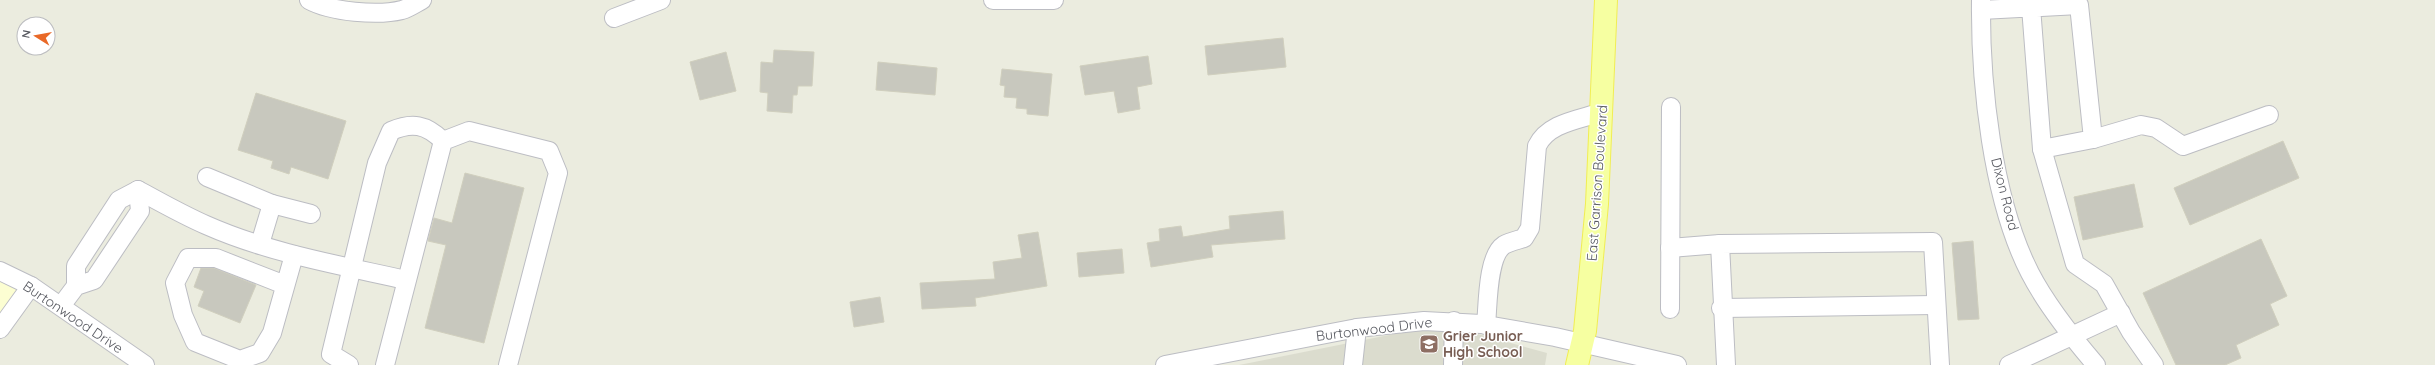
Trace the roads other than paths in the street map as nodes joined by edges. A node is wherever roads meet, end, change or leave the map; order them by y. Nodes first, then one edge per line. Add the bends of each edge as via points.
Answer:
1 (309, 0) edge
2 (422, 0) edge
3 (661, 0) edge
4 (993, 0) edge
5 (1054, 0) edge
6 (1606, 0) edge
7 (1981, 5) edge
8 (2031, 7) junction
9 (614, 18) dead end
10 (1671, 107) dead end
11 (1602, 112) junction
12 (2269, 115) dead end
13 (2093, 139) junction
14 (443, 141) junction
15 (2042, 149) junction
16 (207, 176) dead end
17 (272, 204) junction
18 (311, 214) dead end
19 (260, 244) junction
20 (1720, 244) junction
21 (1670, 248) junction
22 (294, 255) junction
23 (350, 267) junction
24 (0, 271) edge
25 (406, 280) junction
26 (285, 285) junction
27 (31, 286) junction
28 (1935, 305) junction
29 (61, 306) junction
30 (1721, 308) junction
31 (1670, 309) dead end
32 (2121, 313) junction
33 (1454, 321) junction
34 (1486, 325) junction
35 (1357, 328) junction
36 (0, 329) edge
37 (2071, 335) junction
38 (1580, 355) edge
39 (145, 365) edge
40 (349, 365) edge
41 (385, 365) edge
42 (508, 365) edge
43 (1165, 365) edge
44 (1353, 365) edge
45 (1453, 365) edge
46 (1677, 365) edge
47 (1726, 365) edge
48 (1940, 365) edge
49 (2009, 365) edge
50 (2096, 365) edge
51 (2154, 365) edge

1 - 2 street via 316,4 358,13 402,10
3 - 9 street
4 - 5 street
6 - 11 main road, East Garrison Boulevard
7 - 8 street
7 - 37 street, Dixon Road via 1981,41 1989,131 2006,204 2030,274
8 - 13 street via 2079,5
8 - 15 street
10 - 21 street
11 - 34 street via 1550,129 1542,136 1537,146 1530,228 1524,238 1504,245 1493,261
11 - 38 main road, East Garrison Boulevard via 1597,204
12 - 13 street via 2183,146 2156,128 2141,125
13 - 15 street
14 - 23 street via 433,130 407,124 391,131 377,163
14 - 25 street
14 - 42 street via 469,131 549,151 558,173
15 - 32 street via 2076,264 2104,284
16 - 17 street
17 - 18 street
17 - 19 street
19 - 22 street
19 - 29 street via 206,226 138,190 140,210 94,280 76,286
20 - 21 street
20 - 28 street via 1932,242
20 - 30 street
21 - 31 street
22 - 23 street
22 - 26 street
23 - 25 street
23 - 40 street via 331,354
24 - 27 street, Burtonwood Drive
25 - 41 street
26 - 26 street via 216,258 188,258 175,283 183,315 195,342 240,360 260,353 272,333
27 - 29 street, Burtonwood Drive
27 - 36 street
28 - 30 street
28 - 48 street
29 - 39 street, Burtonwood Drive
30 - 47 street
32 - 37 street
32 - 51 street
33 - 34 street, Burtonwood Drive
33 - 35 street, Burtonwood Drive via 1424,321
33 - 45 street
34 - 38 street, Burtonwood Drive via 1555,337
35 - 43 street, Burtonwood Drive
35 - 44 street
37 - 49 street
37 - 50 street, Dixon Road
38 - 46 street, Burtonwood Drive

